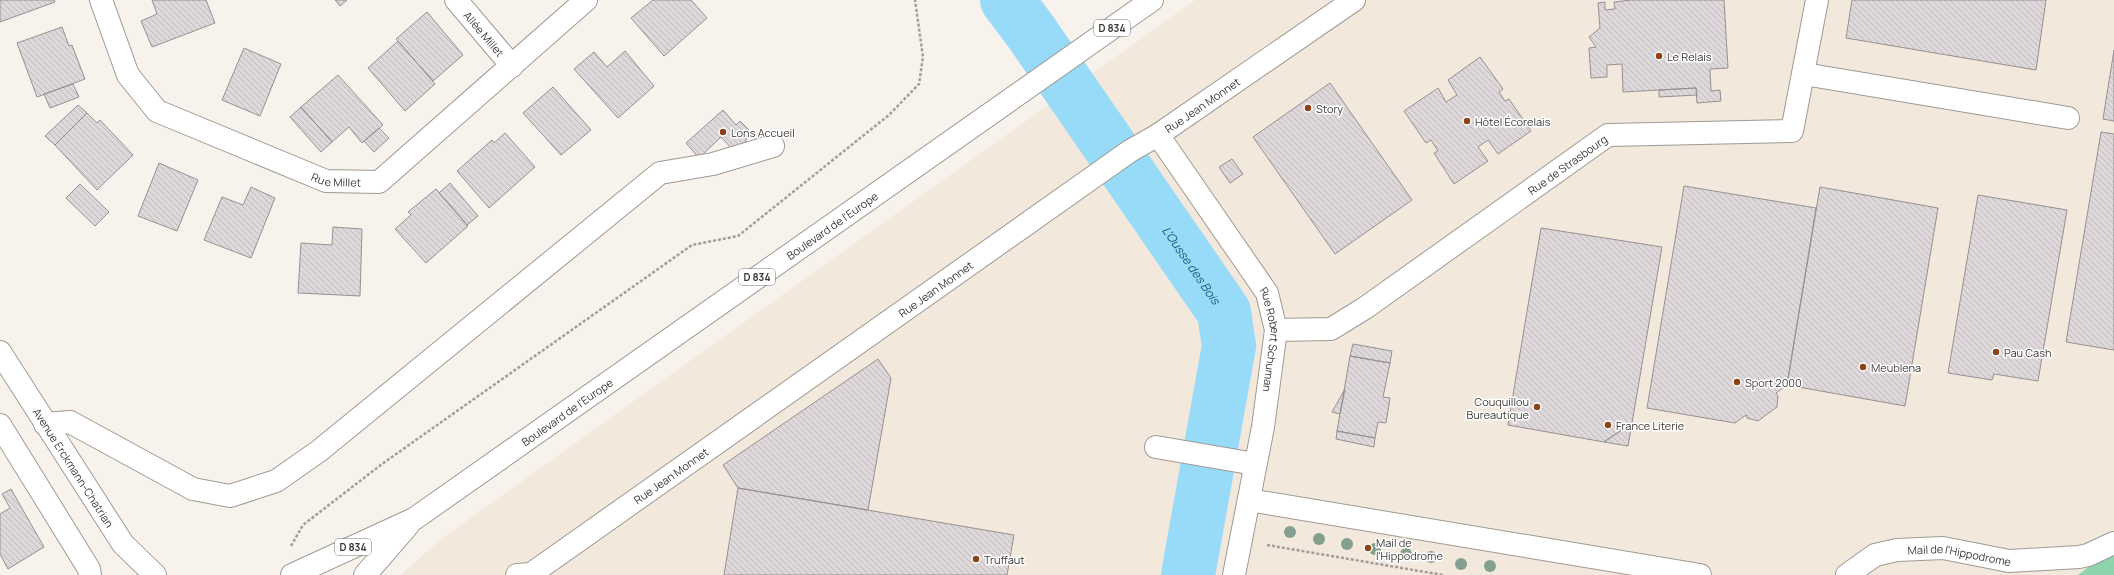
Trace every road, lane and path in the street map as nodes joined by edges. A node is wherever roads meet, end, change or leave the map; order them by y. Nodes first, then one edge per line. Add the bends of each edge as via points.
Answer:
1 (101, 0) edge
2 (456, 0) edge
3 (586, 0) edge
4 (915, 0) edge
5 (1152, 0) edge
6 (1354, 0) edge
7 (1817, 0) edge
8 (512, 66) junction
9 (1804, 74) junction
10 (2068, 118) dead end
11 (1158, 135) junction
12 (772, 146) dead end
13 (1276, 330) junction
14 (0, 352) edge
15 (0, 424) edge
16 (45, 424) junction
17 (1156, 446) dead end
18 (1255, 464) junction
19 (1249, 500) junction
20 (414, 519) junction
21 (2114, 543) edge
22 (1241, 545) junction
23 (290, 548) dead end
24 (2075, 566) edge
25 (90, 575) edge
26 (155, 575) edge
27 (292, 575) edge
28 (365, 575) edge
29 (517, 575) edge
30 (1234, 575) edge
31 (1443, 575) edge
32 (1700, 575) edge
33 (1847, 575) edge

1 - 8 street, Rue Millet via 128,75 157,111 326,181 379,182
2 - 8 street, Allée Millet
3 - 8 street, Rue Millet
4 - 23 path via 923,58 919,84 889,115 738,236 692,245 382,464 303,525
5 - 20 street, Boulevard de l'Europe / D 834
6 - 11 street, Rue Jean Monnet
7 - 9 street, Rue de Strasbourg
9 - 10 street
9 - 13 street, Rue de Strasbourg via 1792,131 1608,135 1365,308 1331,329
11 - 13 street, Rue Robert Schuman via 1267,293
11 - 29 street, Rue Jean Monnet via 1130,151 531,574
12 - 16 street via 713,164 660,173 319,451 276,481 230,496 193,489 70,422
13 - 18 street, Rue Robert Schuman
14 - 16 street, Avenue Erckmann-Chatrian
15 - 25 street via 89,569
16 - 26 street, Avenue Erckmann-Chatrian via 123,544
17 - 18 street
18 - 19 street, Rue Robert Schuman
19 - 22 street, Rue Robert Schuman
19 - 32 street
20 - 27 street, Boulevard de l'Europe / D 834
20 - 28 street, Boulevard de l'Europe / D 834
21 - 24 street, Mail de l'Hippodrome via 2088,555
22 - 30 street, Rue Robert Schuman
22 - 31 path via 1261,544
24 - 33 street, Mail de l'Hippodrome via 2009,561 1943,548 1897,550 1875,555

